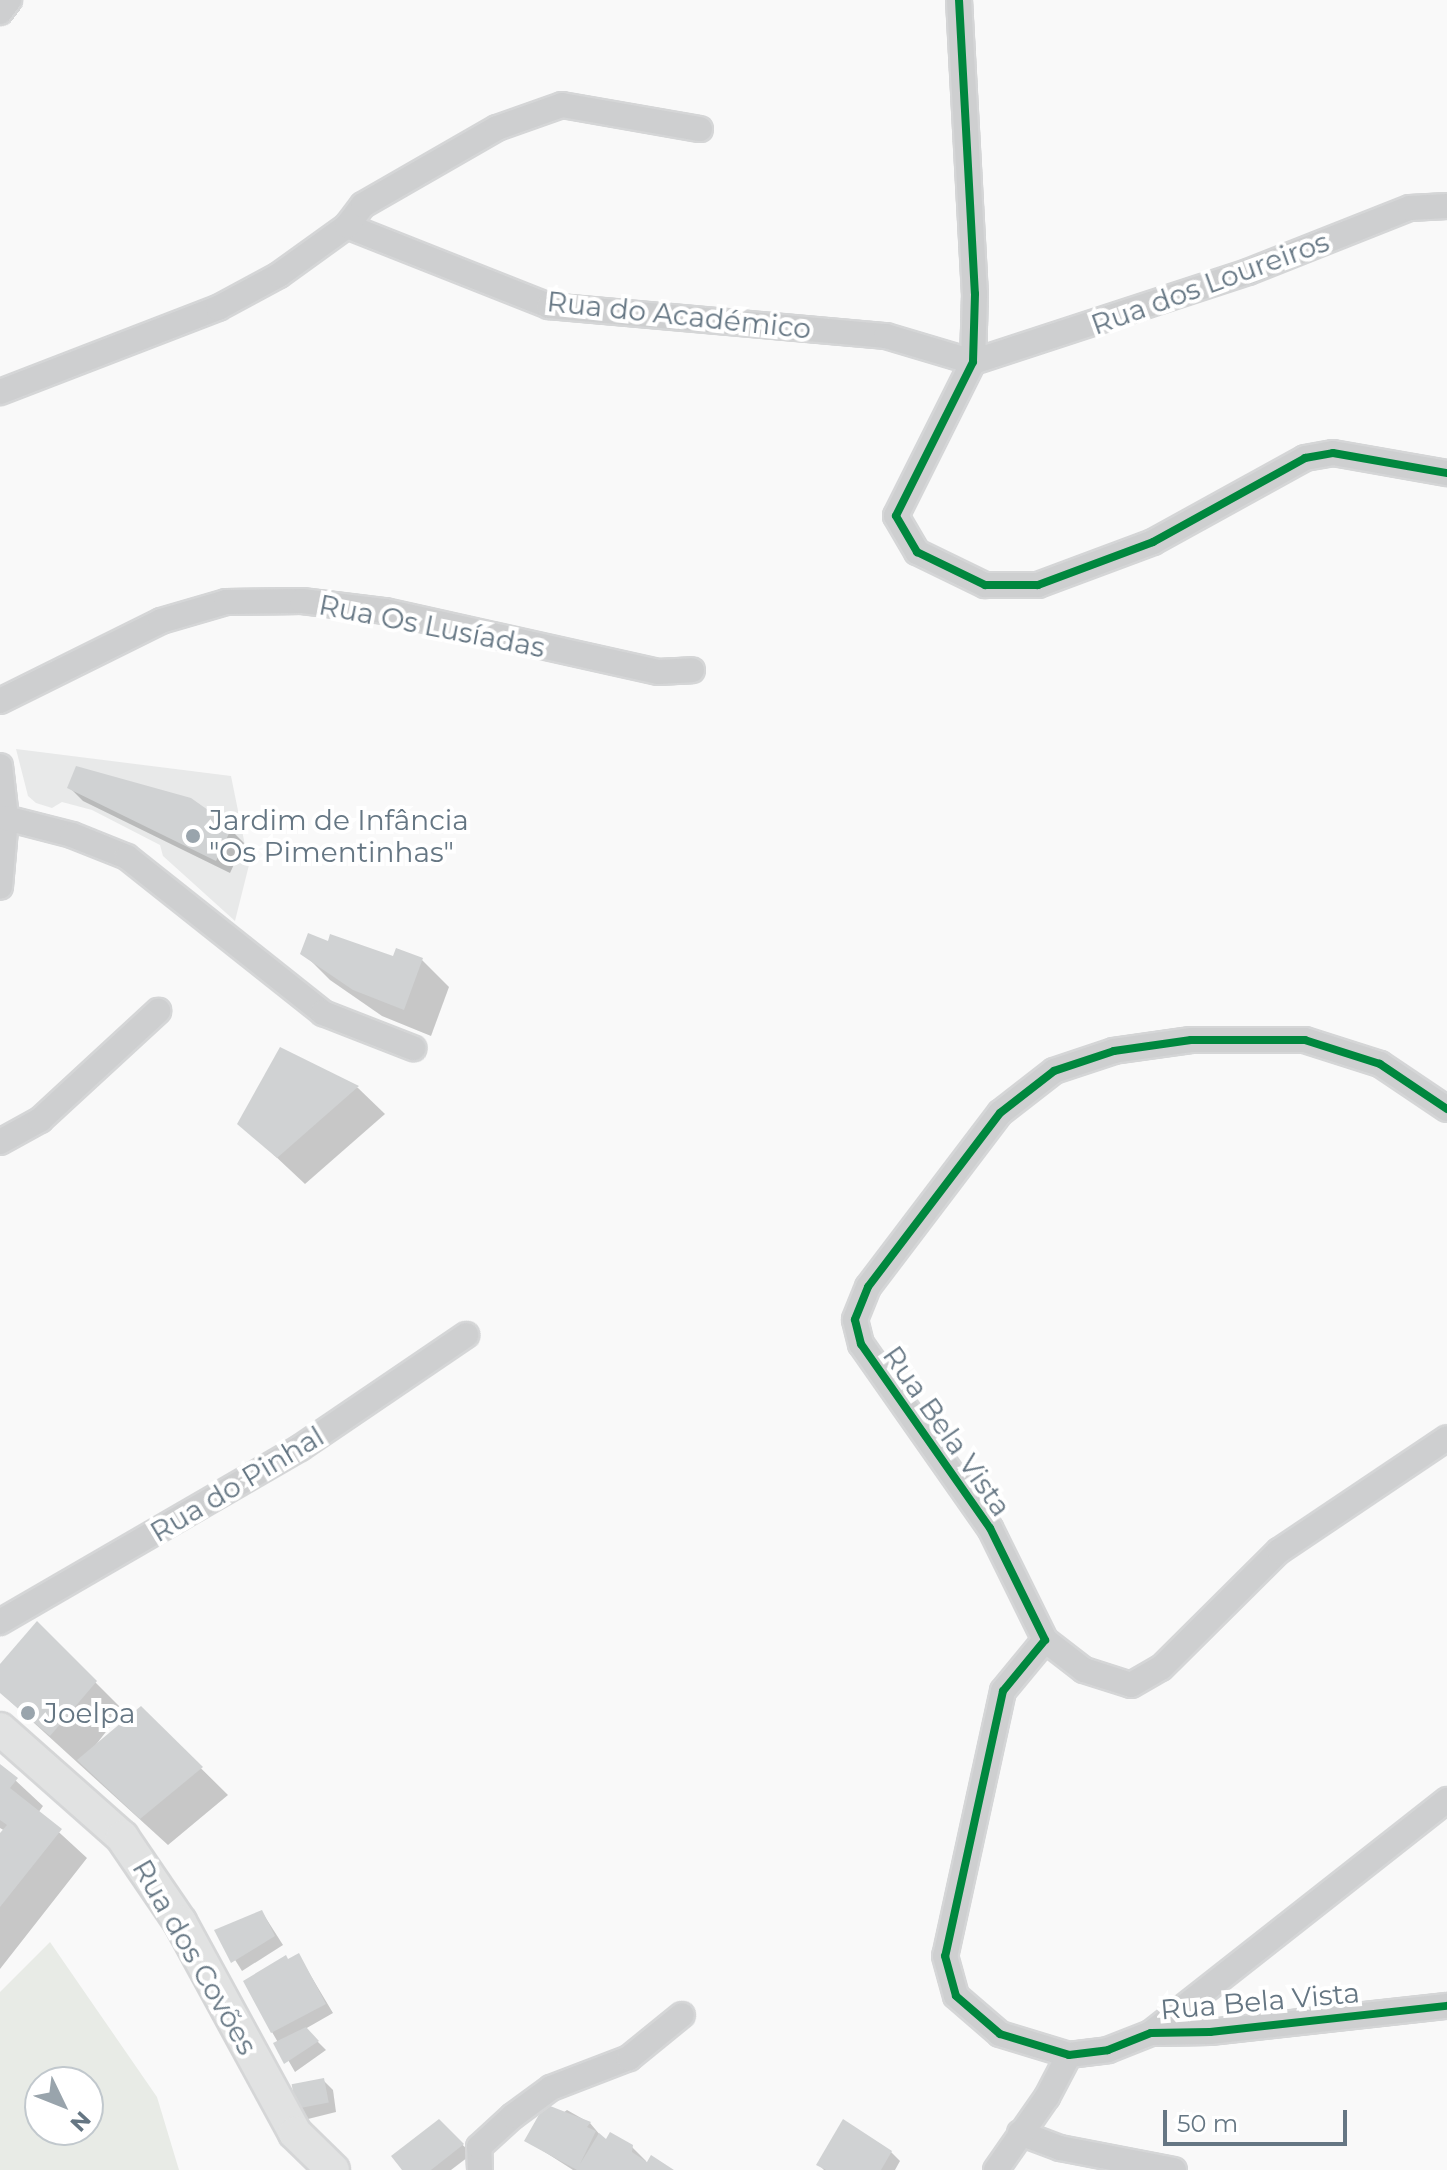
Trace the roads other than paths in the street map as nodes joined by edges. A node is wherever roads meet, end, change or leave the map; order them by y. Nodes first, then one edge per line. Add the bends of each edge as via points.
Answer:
1 (9, 0) edge
2 (959, 0) edge
3 (0, 12) edge
4 (700, 129) dead end
5 (1447, 206) edge
6 (347, 226) junction
7 (973, 362) junction
8 (0, 392) edge
9 (1447, 473) edge
10 (692, 670) dead end
11 (0, 701) edge
12 (0, 766) edge
13 (6, 818) junction
14 (0, 887) edge
15 (158, 1011) dead end
16 (413, 1048) dead end
17 (1447, 1109) edge
18 (0, 1142) edge
19 (466, 1335) dead end
20 (1447, 1438) edge
21 (2, 1616) edge
22 (1045, 1640) junction
23 (0, 1729) edge
24 (1447, 1800) edge
25 (1447, 2006) edge
26 (682, 2015) dead end
27 (1151, 2033) junction
28 (1069, 2055) junction
29 (1020, 2133) junction
30 (333, 2170) edge
31 (480, 2170) edge
32 (996, 2170) edge
33 (1174, 2170) edge

1 - 3 street
2 - 7 street via 975,294
4 - 6 street via 562,105 497,128 363,205
5 - 7 street, Rua dos Loureiros via 1410,208 1233,277
6 - 7 street, Rua do Académico via 549,306 886,336
6 - 8 street via 279,275 218,308
7 - 9 street via 896,516 917,552 985,585 1038,585 1153,542 1305,458 1333,453
10 - 11 street, Rua Os Lusíadas via 658,672 385,611 302,601 226,602 161,621
12 - 13 street
13 - 14 street
13 - 16 street via 72,835 127,857 323,1013
15 - 18 street via 40,1120
17 - 22 street, Rua Bela Vista via 1380,1064 1305,1040 1191,1040 1114,1051 1054,1071 1000,1113 896,1250 868,1287 859,1309 855,1320 861,1344 990,1528
19 - 21 street, Rua do Pinhal via 300,1448
20 - 22 street via 1279,1551 1161,1668 1131,1685 1084,1670
22 - 28 street, Rua Bela Vista via 1003,1691 945,1956 956,1996 1000,2034
23 - 30 street, Rua dos Covões via 122,1837 180,1922 295,2133
24 - 27 street
25 - 27 street, Rua Bela Vista via 1210,2032
26 - 31 street via 629,2058 551,2088 513,2116 479,2147
27 - 28 street, Rua Bela Vista via 1108,2050
28 - 29 street
29 - 32 street
29 - 33 street via 1060,2148

